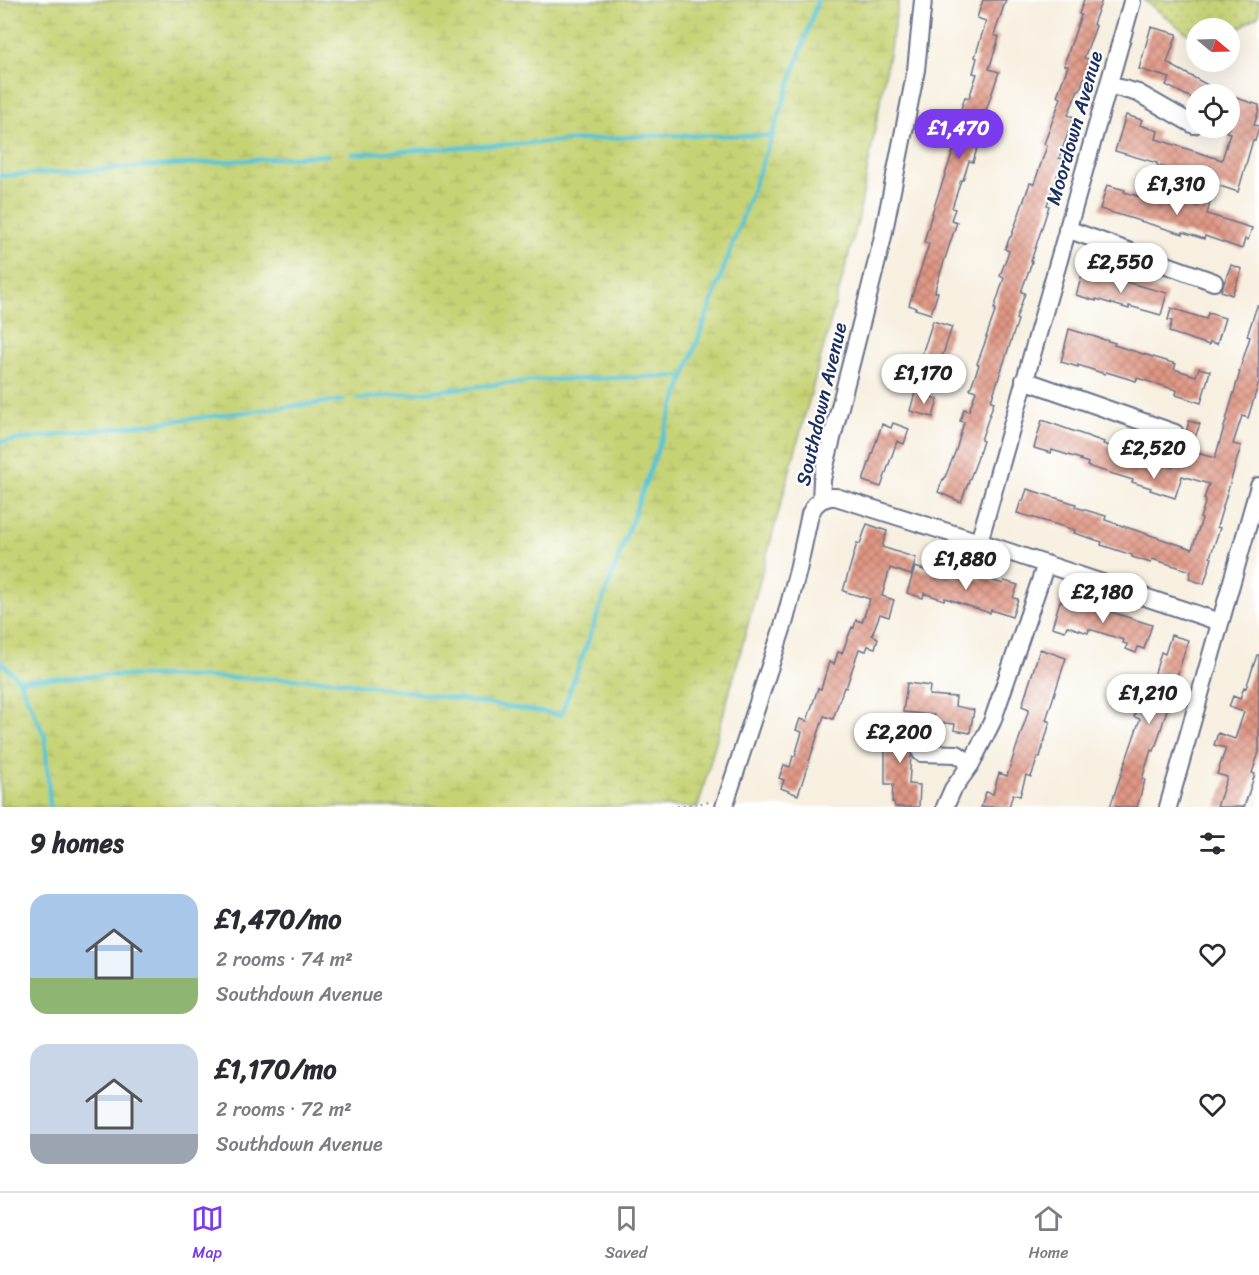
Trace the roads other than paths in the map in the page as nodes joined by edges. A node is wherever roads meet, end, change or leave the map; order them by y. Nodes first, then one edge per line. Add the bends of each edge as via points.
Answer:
1 (923, 0) edge
2 (1132, 2) dead end
3 (1109, 85) junction
4 (1186, 120) edge
5 (1068, 228) junction
6 (1214, 282) dead end
7 (1024, 380) junction
8 (1175, 433) dead end
9 (1259, 486) edge
10 (821, 500) junction
11 (979, 542) junction
12 (1046, 564) junction
13 (1220, 622) junction
14 (921, 753) dead end
15 (970, 764) junction
16 (725, 806) edge
17 (945, 807) edge
18 (1168, 807) edge

1 - 10 street, Southdown Avenue via 916,70 884,230 825,466
2 - 3 street, Moordown Avenue
3 - 4 street via 1138,93
3 - 5 street, Moordown Avenue
5 - 6 street
5 - 7 street, Moordown Avenue
7 - 8 street
7 - 11 street, Moordown Avenue
9 - 13 street
10 - 11 street via 836,497
10 - 16 street, Southdown Avenue via 810,514 785,620
11 - 12 street
12 - 13 street
12 - 15 street via 992,722
13 - 18 street
14 - 15 street via 957,754
15 - 17 street

